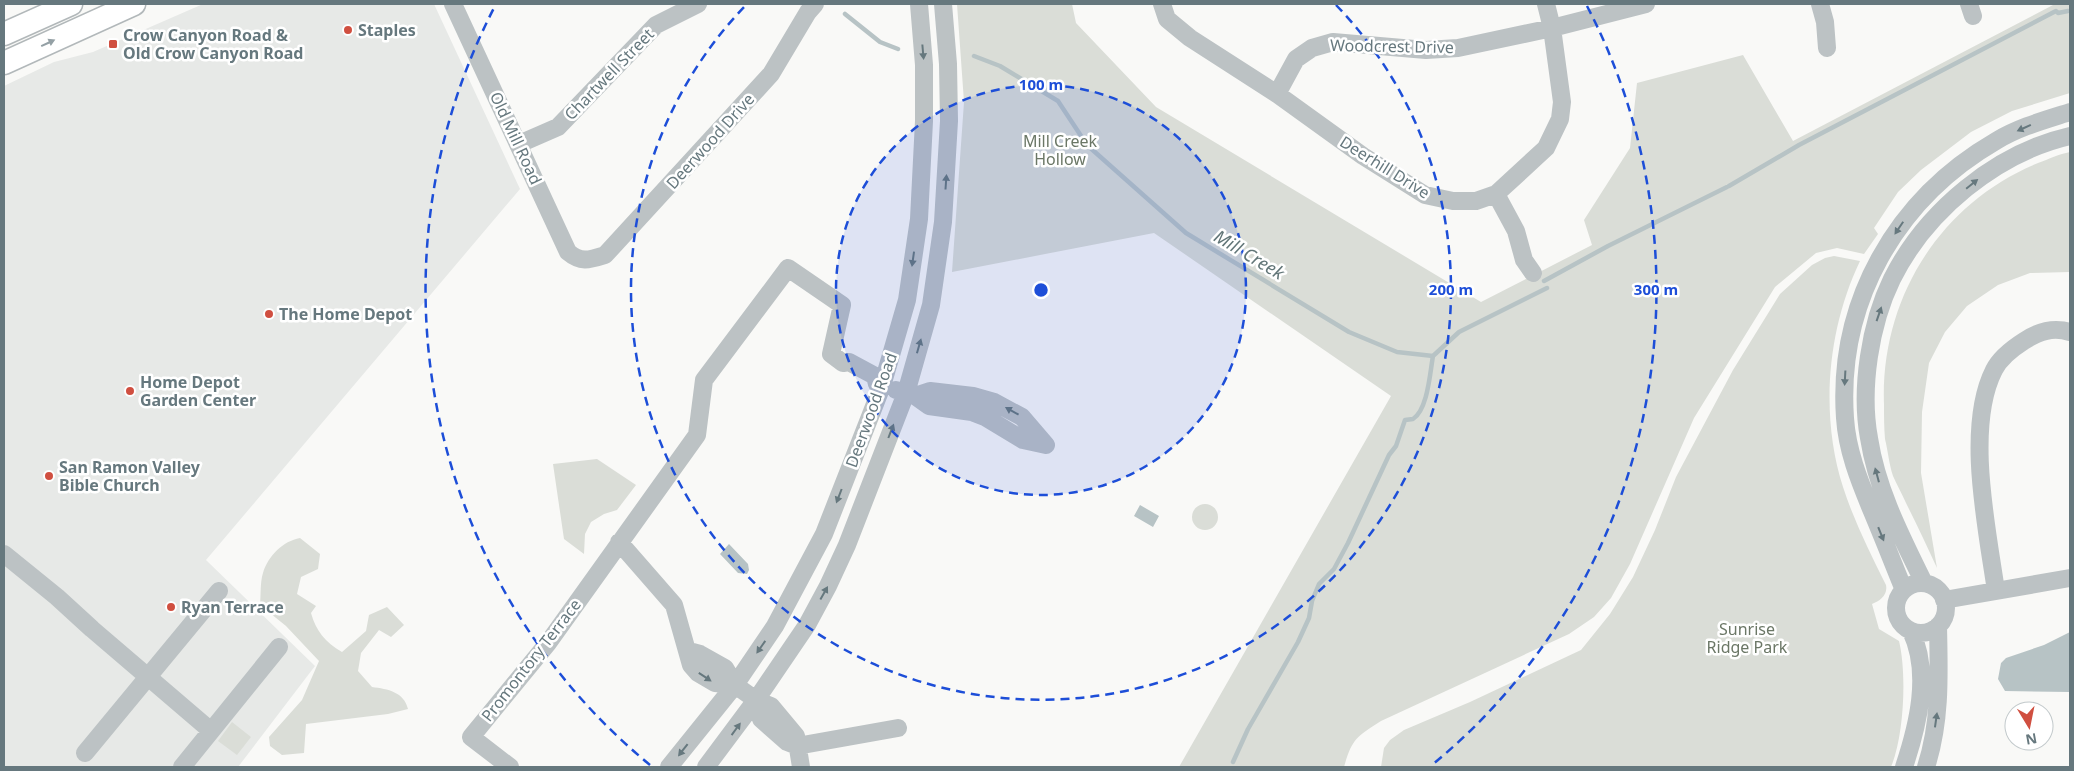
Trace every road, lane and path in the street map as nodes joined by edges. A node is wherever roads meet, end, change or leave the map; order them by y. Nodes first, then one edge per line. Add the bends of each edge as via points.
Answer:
1 (71, 4) edge
2 (134, 4) edge
3 (453, 4) edge
4 (698, 4) edge
5 (918, 4) edge
6 (943, 4) edge
7 (1162, 4) edge
8 (1546, 4) edge
9 (1646, 4) edge
10 (1820, 4) edge
11 (806, 6) edge
12 (1552, 28) junction
13 (4, 34) edge
14 (1827, 48) dead end
15 (4, 63) edge
16 (1277, 94) junction
17 (2070, 112) edge
18 (2070, 136) edge
19 (519, 144) junction
20 (1496, 194) junction
21 (587, 261) joint
22 (1533, 273) dead end
23 (2070, 332) edge
24 (879, 385) junction
25 (910, 395) junction
26 (619, 542) junction
27 (4, 554) edge
28 (2070, 578) edge
29 (1924, 583) junction
30 (1904, 590) junction
31 (219, 591) dead end
32 (1996, 591) junction
33 (1944, 600) junction
34 (1938, 626) junction
35 (1911, 631) junction
36 (279, 648) dead end
37 (150, 677) junction
38 (735, 685) junction
39 (756, 700) junction
40 (898, 728) dead end
41 (210, 730) junction
42 (797, 746) junction
43 (85, 753) dead end
44 (182, 767) edge
45 (510, 767) edge
46 (669, 767) edge
47 (706, 767) edge
48 (801, 767) edge
49 (1904, 767) edge
50 (1926, 767) edge

1 - 13 main road
15 -> 2 main road
3 - 19 street, Old Mill Road
4 - 19 street, Chartwell Street via 656,25 558,127
5 -> 24 street, Deerwood Road via 924,65 919,219 907,300
25 -> 6 street, Deerwood Road via 931,305 943,222 949,121
7 - 16 street, Deerhill Drive via 1167,19 1190,38
8 - 12 street, Deerhill Drive
9 - 12 street, Woodcrest Drive
10 - 14 street
11 - 21 street, Deerwood Drive via 771,74 604,255
12 - 16 street, Woodcrest Drive via 1458,48 1426,50 1333,42 1312,48 1296,60
12 - 20 street, Deerhill Drive via 1561,87 1560,119 1546,148
16 - 20 street, Deerhill Drive via 1425,196 1476,201
17 -> 30 street via 1998,140 1961,163 1931,188 1906,217 1867,282 1846,354 1845,419 1859,482
29 -> 18 street via 1887,505 1868,436 1865,397 1876,319 1892,278 1933,219 1989,170 2024,152
19 - 21 street, Old Mill Road via 568,252 576,259
20 - 22 street via 1516,231 1524,260
23 - 32 street via 2061,329 2039,332 2013,348 1995,368 1983,398 1982,493
24 - 25 street, Promontory Terrace
24 - 26 street, Promontory Terrace via 875,376 849,362 843,363 831,354 842,305 788,268 704,380 697,435
24 -> 38 street, Deerwood Road via 824,534 775,626
25 -> 25 street via 929,406 972,412 1023,440 1046,445 1022,417 994,402 930,391
39 -> 25 street, Deerwood Road via 807,625 828,586
26 - 38 street via 674,605 691,665 715,683
26 - 45 street, Promontory Terrace via 548,644 471,737
27 - 37 street
28 - 32 street
29 - 30 street
29 - 33 street via 1937,589
30 - 35 street via 1896,610 1900,622
31 - 37 street
32 - 33 street
33 - 34 street via 1945,614
34 - 35 street via 1925,632
50 -> 34 street via 1937,719 1940,686
35 - 49 street via 1918,646 1921,674 1913,740
36 - 41 street
37 - 41 street
37 - 43 street
38 - 39 street
38 -> 46 street, Deerwood Road
39 - 42 street via 761,718 787,742
47 -> 39 street, Deerwood Road
40 - 42 street
41 - 44 street
42 - 48 street

